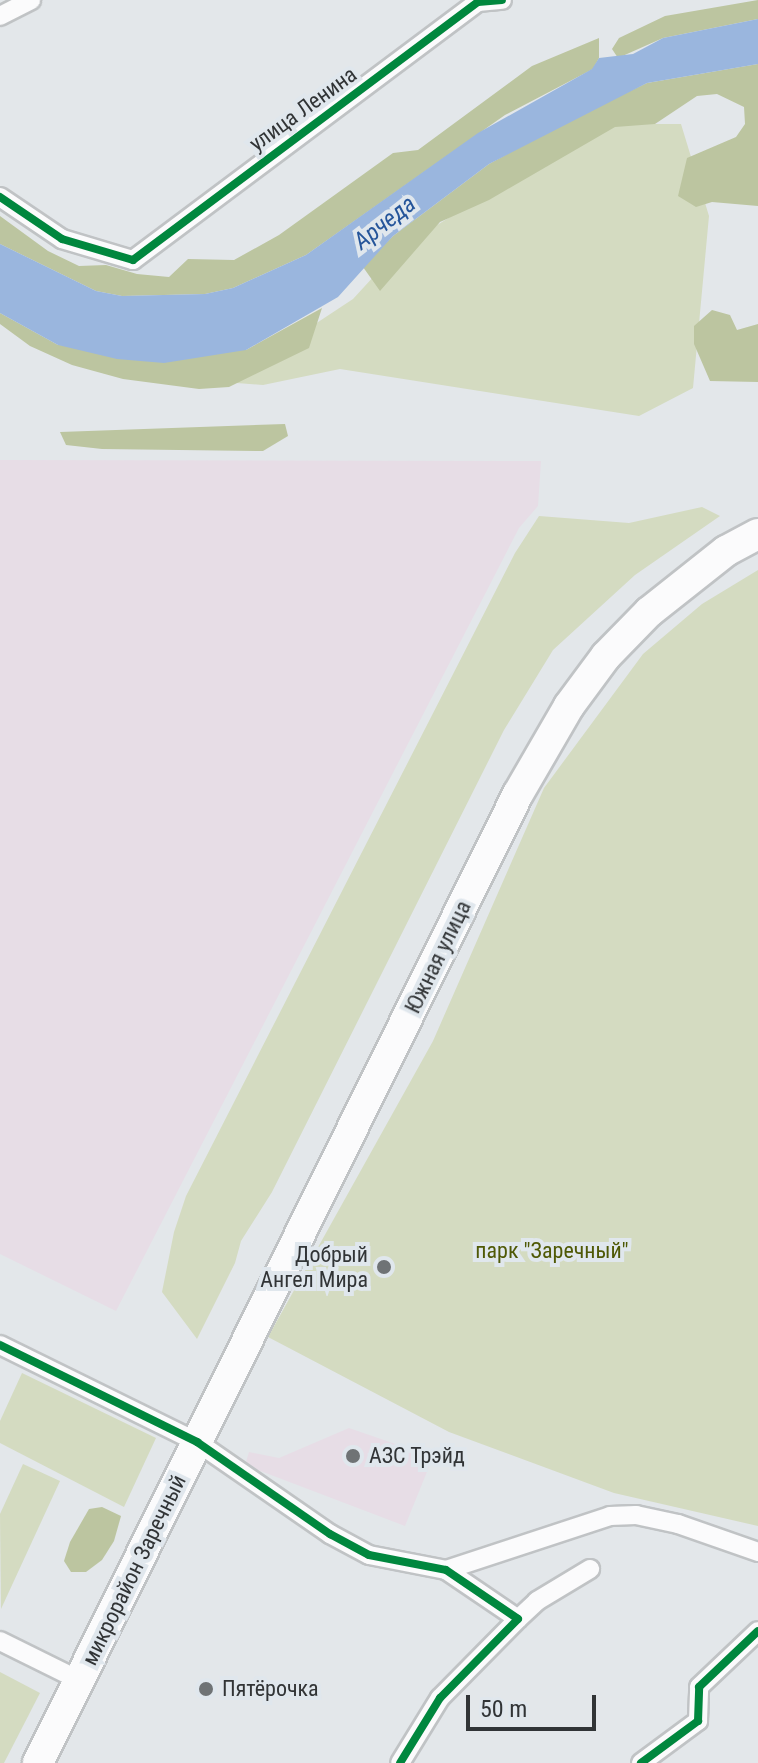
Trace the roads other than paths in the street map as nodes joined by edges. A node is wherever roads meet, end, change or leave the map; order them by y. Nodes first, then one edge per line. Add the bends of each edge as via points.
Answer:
1 (31, 0) edge
2 (502, 0) edge
3 (0, 16) edge
4 (0, 197) edge
5 (758, 534) edge
6 (0, 1345) edge
7 (197, 1442) junction
8 (758, 1552) edge
9 (590, 1569) dead end
10 (446, 1570) junction
11 (518, 1619) junction
12 (758, 1631) edge
13 (0, 1641) edge
14 (79, 1680) junction
15 (38, 1763) edge
16 (400, 1763) edge
17 (641, 1763) edge

1 - 3 street
2 - 4 street, улица Ленина via 478,2 133,260 62,239
5 - 7 main road, Южная улица via 726,551 649,612 606,656 569,706 518,794
6 - 7 street
7 - 10 street via 369,1555
7 - 14 main road, микрорайон Заречный
8 - 10 street via 678,1524 636,1515 610,1516
9 - 11 street
10 - 11 street
11 - 16 street via 440,1698
12 - 17 street via 699,1687 698,1721
13 - 14 street, микрорайон Заречный
14 - 15 main road, микрорайон Заречный

